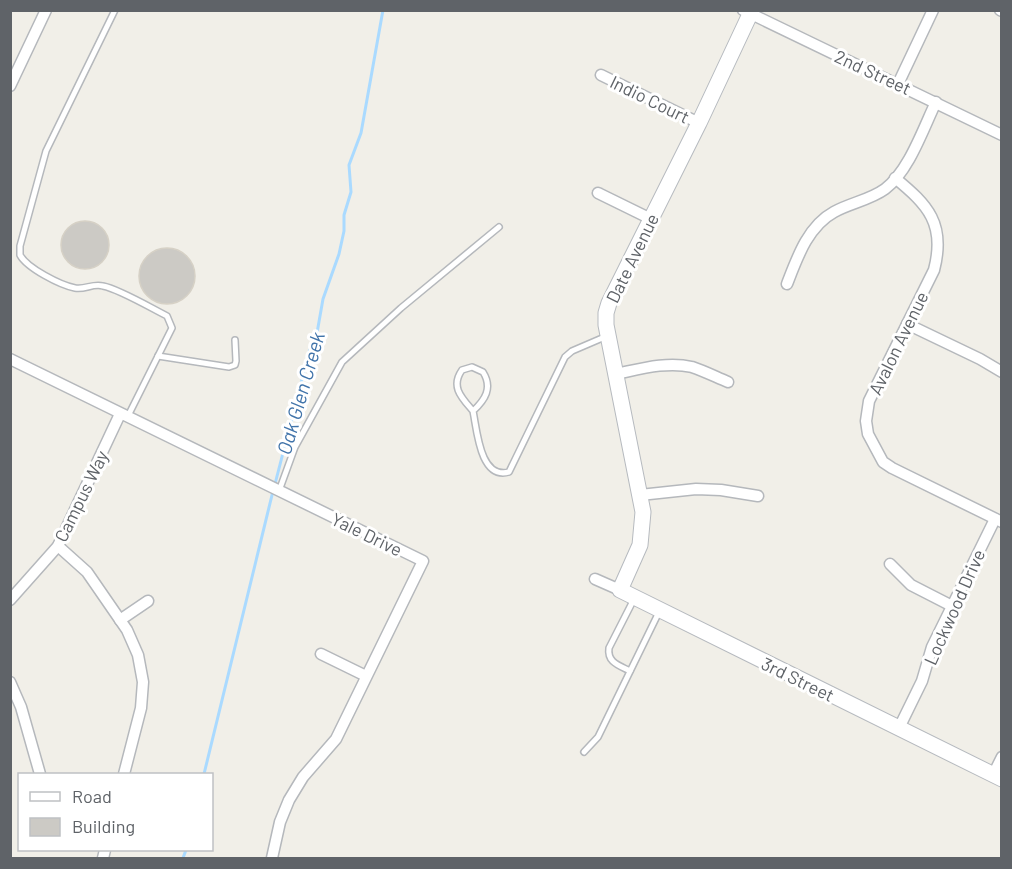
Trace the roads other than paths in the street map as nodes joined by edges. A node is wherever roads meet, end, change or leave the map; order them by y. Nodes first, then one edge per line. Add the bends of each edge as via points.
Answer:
1 (46, 10) edge
2 (115, 10) edge
3 (933, 10) edge
4 (748, 12) edge
5 (601, 75) dead end
6 (898, 84) junction
7 (10, 86) edge
8 (936, 102) junction
9 (699, 123) junction
10 (1002, 135) edge
11 (895, 178) junction
12 (598, 193) dead end
13 (651, 219) junction
14 (498, 228) dead end
15 (788, 284) dead end
16 (907, 324) junction
17 (608, 336) junction
18 (235, 340) dead end
19 (158, 356) junction
20 (10, 359) edge
21 (1002, 372) edge
22 (616, 374) junction
23 (728, 382) dead end
24 (473, 411) junction
25 (124, 416) junction
26 (279, 491) junction
27 (640, 495) junction
28 (758, 496) dead end
29 (998, 520) edge
30 (58, 546) junction
31 (890, 564) dead end
32 (595, 579) dead end
33 (620, 590) junction
34 (634, 597) junction
35 (10, 600) edge
36 (148, 601) dead end
37 (952, 606) junction
38 (659, 610) junction
39 (120, 620) junction
40 (321, 654) dead end
41 (630, 671) junction
42 (366, 676) junction
43 (10, 682) edge
44 (899, 728) junction
45 (584, 752) dead end
46 (1002, 757) edge
47 (40, 773) edge
48 (124, 773) edge
49 (997, 777) edge
50 (272, 858) edge

1 - 7 street
2 - 19 lane via 46,151 20,255 29,266 75,288 104,286 167,316 172,327
3 - 6 street
4 - 6 street, 2nd Street
4 - 9 street, Date Avenue
5 - 9 street, Indio Court
6 - 8 street, 2nd Street
8 - 10 street, 2nd Street
8 - 11 street
9 - 13 street, Date Avenue
11 - 15 street via 875,195 833,213 818,226 805,243
11 - 16 street, Avalon Avenue via 925,204 935,224 939,245 934,270
12 - 13 street
13 - 17 street, Date Avenue via 609,303
14 - 26 lane via 342,362 295,447
16 - 21 street
16 - 29 street, Avalon Avenue via 869,402 866,421 872,444 883,462 902,475
17 - 22 street, Date Avenue
17 - 24 lane via 565,357 509,472 496,471 486,462
18 - 19 lane via 235,365
19 - 25 lane
20 - 25 street, Yale Drive
22 - 23 street via 658,365 681,366
22 - 27 street, Date Avenue
24 - 24 lane via 484,399 488,385 483,372 472,367 462,370 457,386
25 - 26 street, Yale Drive
25 - 30 street, Campus Way
26 - 42 street, Yale Drive via 423,561
27 - 28 street via 696,489
27 - 33 street, Date Avenue via 640,545
29 - 37 street, Lockwood Drive
30 - 35 street, Campus Way
30 - 39 street via 87,572
31 - 37 street via 911,585
32 - 33 street, 3rd Street
33 - 34 street, 3rd Street
34 - 38 street, 3rd Street
34 - 41 lane via 608,656
36 - 39 street
37 - 44 street, Lockwood Drive
38 - 41 lane
38 - 44 street, 3rd Street
39 - 48 street via 138,655 143,682 141,708
40 - 42 street
41 - 45 lane via 598,737
42 - 50 street, Yale Drive via 336,739 289,800
43 - 47 street
44 - 49 street, 3rd Street
46 - 49 street

